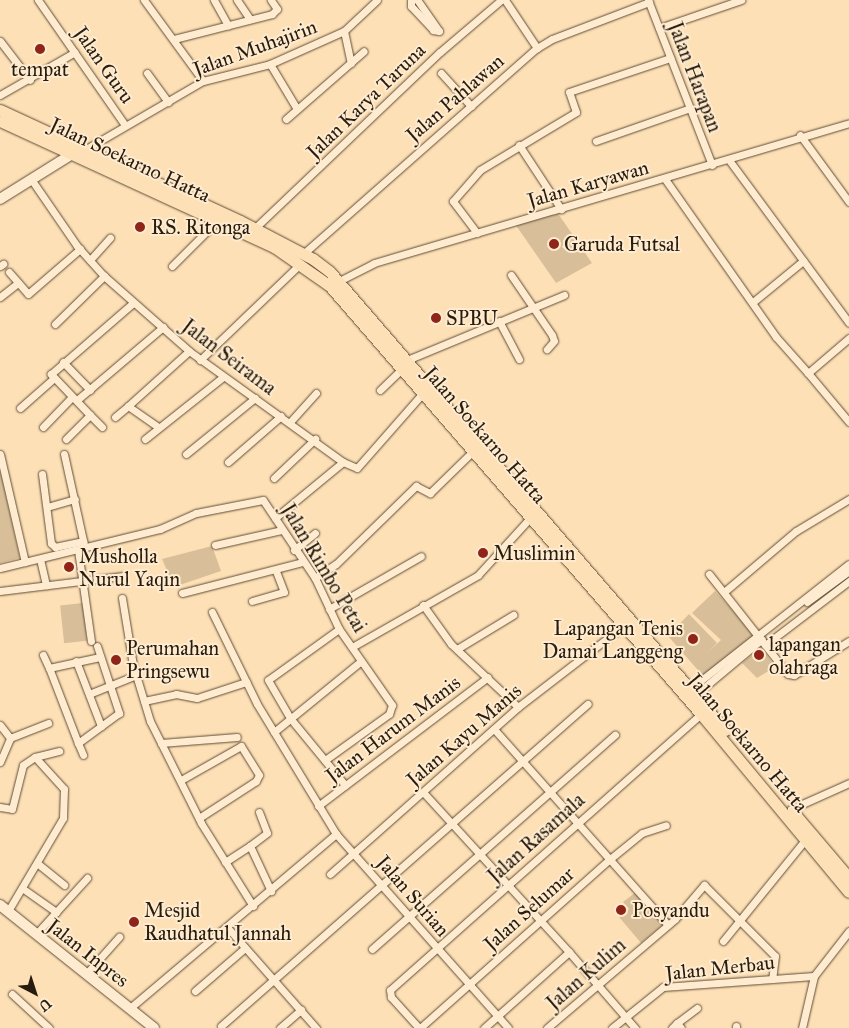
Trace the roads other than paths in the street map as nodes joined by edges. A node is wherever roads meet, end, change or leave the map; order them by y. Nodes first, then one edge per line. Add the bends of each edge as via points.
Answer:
1 (38, 0) edge
2 (144, 0) edge
3 (214, 0) edge
4 (237, 0) edge
5 (271, 0) edge
6 (377, 0) edge
7 (501, 0) edge
8 (505, 0) edge
9 (741, 0) edge
10 (649, 1) edge
11 (250, 19) junction
12 (228, 25) junction
13 (659, 28) junction
14 (344, 31) junction
15 (174, 39) junction
16 (0, 41) edge
17 (537, 48) junction
18 (75, 52) junction
19 (364, 52) dead end
20 (670, 58) junction
21 (351, 63) junction
22 (270, 64) junction
23 (147, 73) dead end
24 (442, 73) dead end
25 (30, 80) junction
26 (203, 81) junction
27 (0, 96) edge
28 (168, 102) junction
29 (471, 106) junction
30 (690, 108) junction
31 (297, 109) junction
32 (0, 110) edge
33 (286, 119) dead end
34 (0, 121) edge
35 (849, 123) edge
36 (125, 125) junction
37 (800, 135) junction
38 (596, 141) dead end
39 (520, 145) junction
40 (86, 150) junction
41 (72, 154) junction
42 (729, 160) junction
43 (712, 165) junction
44 (31, 179) junction
45 (665, 179) junction
46 (0, 199) edge
47 (849, 202) edge
48 (561, 209) junction
49 (213, 215) junction
50 (256, 228) junction
51 (477, 233) junction
52 (110, 238) dead end
53 (80, 249) junction
54 (302, 259) junction
55 (90, 260) junction
56 (804, 261) junction
57 (172, 266) dead end
58 (9, 272) dead end
59 (511, 275) dead end
60 (104, 276) junction
61 (339, 281) junction
62 (18, 283) junction
63 (564, 295) dead end
64 (0, 297) edge
65 (753, 302) junction
66 (133, 303) junction
67 (532, 307) junction
68 (498, 321) junction
69 (849, 323) edge
70 (55, 324) dead end
71 (163, 327) junction
72 (849, 338) edge
73 (547, 349) dead end
74 (189, 351) junction
75 (519, 359) dead end
76 (200, 360) junction
77 (63, 362) junction
78 (405, 364) junction
79 (808, 373) junction
80 (223, 377) junction
81 (53, 379) junction
82 (90, 390) junction
83 (380, 390) dead end
84 (316, 393) dead end
85 (423, 393) junction
86 (255, 398) junction
87 (75, 399) junction
88 (128, 406) junction
89 (20, 408) dead end
90 (90, 415) junction
91 (281, 416) junction
92 (115, 417) dead end
93 (290, 422) junction
94 (849, 422) edge
95 (102, 427) dead end
96 (158, 427) junction
97 (43, 428) dead end
98 (66, 439) dead end
99 (145, 439) dead end
100 (315, 439) junction
101 (474, 450) junction
102 (0, 454) edge
103 (64, 454) dead end
104 (186, 454) dead end
105 (228, 462) dead end
106 (343, 462) junction
107 (42, 474) dead end
108 (274, 478) dead end
109 (510, 485) junction
110 (75, 499) junction
111 (849, 499) edge
112 (47, 507) junction
113 (531, 517) junction
114 (275, 518) junction
115 (282, 530) junction
116 (315, 533) dead end
117 (82, 546) junction
118 (216, 546) dead end
119 (294, 550) junction
120 (421, 556) dead end
121 (40, 558) junction
122 (25, 562) junction
123 (303, 562) junction
124 (849, 564) edge
125 (0, 568) edge
126 (276, 571) junction
127 (849, 571) edge
128 (709, 574) dead end
129 (122, 576) dead end
130 (315, 578) junction
131 (836, 579) junction
132 (83, 581) junction
133 (849, 581) edge
134 (46, 585) junction
135 (840, 588) junction
136 (0, 591) edge
137 (724, 592) junction
138 (182, 593) dead end
139 (122, 598) dead end
140 (252, 601) dead end
141 (808, 602) junction
142 (422, 605) junction
143 (329, 609) junction
144 (212, 612) dead end
145 (513, 615) dead end
146 (623, 626) junction
147 (339, 629) junction
148 (849, 640) edge
149 (761, 641) junction
150 (352, 647) junction
151 (457, 649) junction
152 (43, 655) dead end
153 (100, 657) junction
154 (76, 661) junction
155 (361, 661) junction
156 (49, 668) junction
157 (136, 675) junction
158 (488, 677) junction
159 (246, 682) junction
160 (109, 686) junction
161 (692, 692) junction
162 (88, 694) junction
163 (144, 701) junction
164 (588, 704) dead end
165 (518, 707) junction
166 (701, 714) junction
167 (290, 718) junction
168 (48, 723) dead end
169 (0, 725) edge
170 (101, 726) junction
171 (494, 728) junction
172 (274, 732) junction
173 (615, 735) dead end
174 (237, 737) dead end
175 (10, 738) junction
176 (78, 743) junction
177 (161, 743) junction
178 (59, 751) dead end
179 (83, 755) dead end
180 (35, 757) junction
181 (522, 759) junction
182 (325, 760) junction
183 (0, 762) edge
184 (181, 780) junction
185 (849, 783) edge
186 (345, 785) junction
187 (550, 791) junction
188 (423, 792) junction
189 (318, 806) junction
190 (0, 807) edge
191 (791, 809) junction
192 (259, 812) dead end
193 (198, 818) junction
194 (450, 823) junction
195 (578, 823) junction
196 (666, 825) dead end
197 (336, 834) junction
198 (806, 839) junction
199 (250, 846) junction
200 (354, 853) junction
201 (480, 854) junction
202 (610, 859) junction
203 (225, 862) junction
204 (37, 863) junction
205 (330, 874) dead end
206 (87, 878) dead end
207 (849, 878) edge
208 (381, 884) junction
209 (64, 885) dead end
210 (509, 885) junction
211 (22, 888) junction
212 (271, 891) junction
213 (849, 892) edge
214 (253, 906) junction
215 (4, 908) edge
216 (56, 912) junction
217 (410, 917) junction
218 (740, 919) junction
219 (540, 921) junction
220 (668, 925) junction
221 (227, 927) junction
222 (849, 931) edge
223 (36, 934) junction
224 (119, 937) dead end
225 (722, 941) dead end
226 (245, 948) junction
227 (437, 948) junction
228 (372, 949) dead end
229 (569, 952) junction
230 (86, 974) junction
231 (814, 976) junction
232 (272, 979) junction
233 (772, 979) junction
234 (470, 984) junction
235 (597, 985) junction
236 (195, 991) dead end
237 (12, 994) dead end
238 (130, 1008) junction
239 (697, 1008) dead end
240 (301, 1010) junction
241 (625, 1016) junction
242 (497, 1017) junction
243 (221, 1026) dead end
244 (677, 1026) edge
245 (47, 1027) edge
246 (154, 1028) edge
247 (280, 1028) edge
248 (316, 1028) edge
249 (420, 1028) edge
250 (484, 1028) edge
251 (508, 1028) edge
252 (548, 1028) edge
253 (612, 1028) edge
254 (635, 1028) edge
255 (802, 1028) edge

1 - 18 street, Jalan Guru
2 - 15 street
3 - 12 street
4 - 11 street
5 - 11 street via 276,11
6 - 14 street, Jalan Muhajirin
7 - 50 street, Jalan Karya Taruna via 440,52
8 - 17 street
9 - 13 street
10 - 13 street, Jalan Harapan
10 - 17 street, Jalan Pahlawan
11 - 12 street
12 - 15 street
13 - 20 street, Jalan Harapan
14 - 21 street
14 - 22 street, Jalan Muhajirin
15 - 26 street
16 - 25 street
17 - 29 street, Jalan Pahlawan
18 - 25 street
18 - 36 street, Jalan Guru
19 - 21 street
20 - 30 street, Jalan Harapan
20 - 39 street via 569,92 577,111
21 - 31 street
22 - 26 street, Jalan Muhajirin
22 - 31 street
23 - 28 street
24 - 29 street
25 - 27 street
26 - 28 street, Jalan Muhajirin
28 - 36 street, Jalan Muhajirin
29 - 54 street, Jalan Pahlawan
30 - 38 street
30 - 43 street, Jalan Harapan
31 - 33 street
32 - 40 main road, Jalan Soekarno Hatta
34 - 41 main road, Jalan Soekarno Hatta
35 - 37 street, Jalan Karyawan
36 - 40 street, Jalan Muhajirin
37 - 42 street, Jalan Karyawan
37 - 47 street
39 - 48 street
39 - 51 street via 480,170 454,198
40 - 49 main road, Jalan Soekarno Hatta
41 - 44 main road
41 - 49 main road, Jalan Soekarno Hatta
42 - 43 street, Jalan Karyawan
42 - 56 street
43 - 45 street, Jalan Karyawan
44 - 46 main road
44 - 53 street, Jalan Seirama
45 - 48 street, Jalan Karyawan
45 - 65 street
48 - 51 street, Jalan Karyawan
49 - 50 main road, Jalan Soekarno Hatta
49 - 54 main road, Jalan Soekarno Hatta
49 - 57 street
50 - 54 main road, Jalan Soekarno Hatta
51 - 61 street, Jalan Karyawan via 374,263
52 - 55 street
53 - 55 street, Jalan Seirama
53 - 62 street via 29,293
54 - 61 main road, Jalan Soekarno Hatta
54 - 76 street, Jalan Pahlawan
54 - 78 main road, Jalan Soekarno Hatta
55 - 60 street, Jalan Seirama
56 - 65 street
56 - 69 street
58 - 62 street
59 - 67 street
60 - 66 street, Jalan Seirama
60 - 70 street
61 - 78 main road, Jalan Soekarno Hatta
62 - 64 street
63 - 67 street
65 - 79 street via 776,337
66 - 71 street, Jalan Seirama
66 - 77 street
67 - 68 street
67 - 73 street via 552,335 554,341
68 - 75 street
68 - 78 street
71 - 74 street, Jalan Seirama
71 - 82 street
72 - 79 street
74 - 76 street, Jalan Seirama
74 - 88 street
76 - 80 street, Jalan Seirama
77 - 81 street via 53,371
77 - 82 street
78 - 83 street
78 - 85 main road, Jalan Soekarno Hatta
78 - 109 main road, Jalan Soekarno Hatta
79 - 94 street
80 - 86 street, Jalan Seirama
80 - 96 street
81 - 87 street
81 - 89 street
82 - 87 street
84 - 93 street
85 - 101 main road, Jalan Soekarno Hatta
85 - 106 street via 357,468
86 - 91 street, Jalan Seirama
86 - 104 street
87 - 90 street
87 - 97 street
88 - 92 street
88 - 96 street
90 - 95 street
90 - 98 street
91 - 93 street, Jalan Seirama
91 - 105 street
93 - 100 street, Jalan Seirama
96 - 99 street
100 - 106 street, Jalan Seirama
100 - 108 street
101 - 109 main road, Jalan Soekarno Hatta
101 - 130 street via 430,493 416,486 336,564
102 - 122 street
103 - 110 street
106 - 114 street
107 - 112 street
109 - 113 main road, Jalan Soekarno Hatta
109 - 161 main road, Jalan Soekarno Hatta
110 - 112 street
110 - 117 street
111 - 137 street via 796,531
112 - 117 street via 55,547
113 - 142 street via 478,576
113 - 146 main road, Jalan Soekarno Hatta
114 - 115 street, Jalan Rimbo Petai
114 - 117 street, Jalan Rimbo Petai via 267,503 258,500 196,513 160,529
115 - 118 street
115 - 119 street, Jalan Rimbo Petai
116 - 119 street
117 - 121 street, Jalan Rimbo Petai
117 - 132 street
119 - 123 street, Jalan Rimbo Petai
120 - 143 street
121 - 122 street, Jalan Rimbo Petai
121 - 134 street
122 - 125 street, Jalan Rimbo Petai
123 - 126 street
123 - 130 street, Jalan Rimbo Petai
124 - 141 street
126 - 138 street
126 - 140 street via 284,592
127 - 131 street
128 - 137 street
129 - 132 street
130 - 143 street, Jalan Rimbo Petai
131 - 135 street
131 - 141 street
132 - 134 street
132 - 153 street via 94,644
133 - 135 street
134 - 136 street
135 - 141 street
137 - 149 street
139 - 157 street
141 - 149 street
142 - 150 street
142 - 151 street
143 - 147 street, Jalan Rimbo Petai
144 - 159 street, Jalan Surian
145 - 151 street
146 - 165 street, Jalan Kayu Manis
146 - 166 main road, Jalan Soekarno Hatta
147 - 150 street, Jalan Rimbo Petai
147 - 167 street via 269,677 269,684
148 - 149 street via 790,676
149 - 161 street
150 - 155 street, Jalan Rimbo Petai
151 - 158 street
152 - 156 street
153 - 154 street
153 - 160 street
154 - 156 street
154 - 162 street
155 - 167 street
155 - 182 street, Jalan Rimbo Petai via 392,710
156 - 176 street
157 - 160 street
157 - 163 street
158 - 165 street
158 - 186 street, Jalan Harum Manis
159 - 163 street via 197,698 176,694
159 - 172 street, Jalan Surian
160 - 162 street
160 - 170 street via 119,713
161 - 191 main road, Jalan Soekarno Hatta
162 - 170 street
163 - 177 street
164 - 181 street
165 - 171 street, Jalan Kayu Manis
166 - 195 street, Jalan Rasamala
166 - 198 main road, Jalan Soekarno Hatta
167 - 172 street
167 - 182 street
168 - 175 street
169 - 175 street
170 - 176 street
171 - 181 street
171 - 188 street, Jalan Kayu Manis
172 - 189 street, Jalan Surian
173 - 187 street
174 - 177 street
175 - 183 street
176 - 179 street
177 - 184 street
178 - 180 street
180 - 190 street via 23,765 12,809
180 - 204 street via 64,789 65,807
181 - 187 street
181 - 194 street
182 - 186 street
184 - 193 street
184 - 193 street via 241,746 259,775 256,782
185 - 191 street
186 - 189 street, Jalan Harum Manis
187 - 195 street
187 - 201 street
188 - 194 street
188 - 200 street, Jalan Kayu Manis
189 - 197 street, Jalan Surian
191 - 207 main road, Jalan Soekarno Hatta
192 - 199 street via 267,833
193 - 203 street
194 - 201 street
194 - 208 street
195 - 202 street
195 - 210 street, Jalan Rasamala
196 - 202 street, Jalan Selumar via 642,833
197 - 200 street, Jalan Surian
197 - 212 street
198 - 213 main road, Jalan Soekarno Hatta
198 - 218 street
199 - 203 street
199 - 212 street
200 - 205 street, Jalan Kayu Manis
200 - 208 street, Jalan Surian
201 - 210 street
201 - 217 street
202 - 219 street, Jalan Selumar
202 - 220 street
203 - 214 street
204 - 209 street
204 - 211 street
206 - 216 street
208 - 217 street, Jalan Surian
208 - 232 street
210 - 219 street
210 - 227 street, Jalan Rasamala
211 - 215 street
211 - 216 street
212 - 214 street
214 - 221 street
215 - 223 main road, Jalan Inpres
216 - 223 street
217 - 227 street, Jalan Surian
217 - 228 street
218 - 220 street, Jalan Kulim via 704,885
218 - 225 street
218 - 233 street via 776,956
219 - 229 street
219 - 234 street, Jalan Selumar
220 - 235 street, Jalan Kulim
221 - 226 street
221 - 238 street
222 - 231 street
223 - 230 main road, Jalan Inpres
224 - 230 street
226 - 232 street
226 - 236 street
227 - 234 street, Jalan Surian
227 - 249 street, Jalan Rasamala via 393,987 391,997
229 - 235 street
229 - 242 street
230 - 238 main road, Jalan Inpres
231 - 233 street, Jalan Merbau
231 - 255 street
232 - 240 street
232 - 243 street
233 - 241 street, Jalan Merbau via 663,987
234 - 242 street, Jalan Surian
234 - 249 street, Jalan Selumar
235 - 241 street
235 - 252 street, Jalan Kulim
237 - 245 street
238 - 246 main road, Jalan Inpres
239 - 244 street
240 - 247 street
240 - 248 street
241 - 253 street, Jalan Merbau
241 - 254 street
242 - 250 street
242 - 251 street, Jalan Surian

